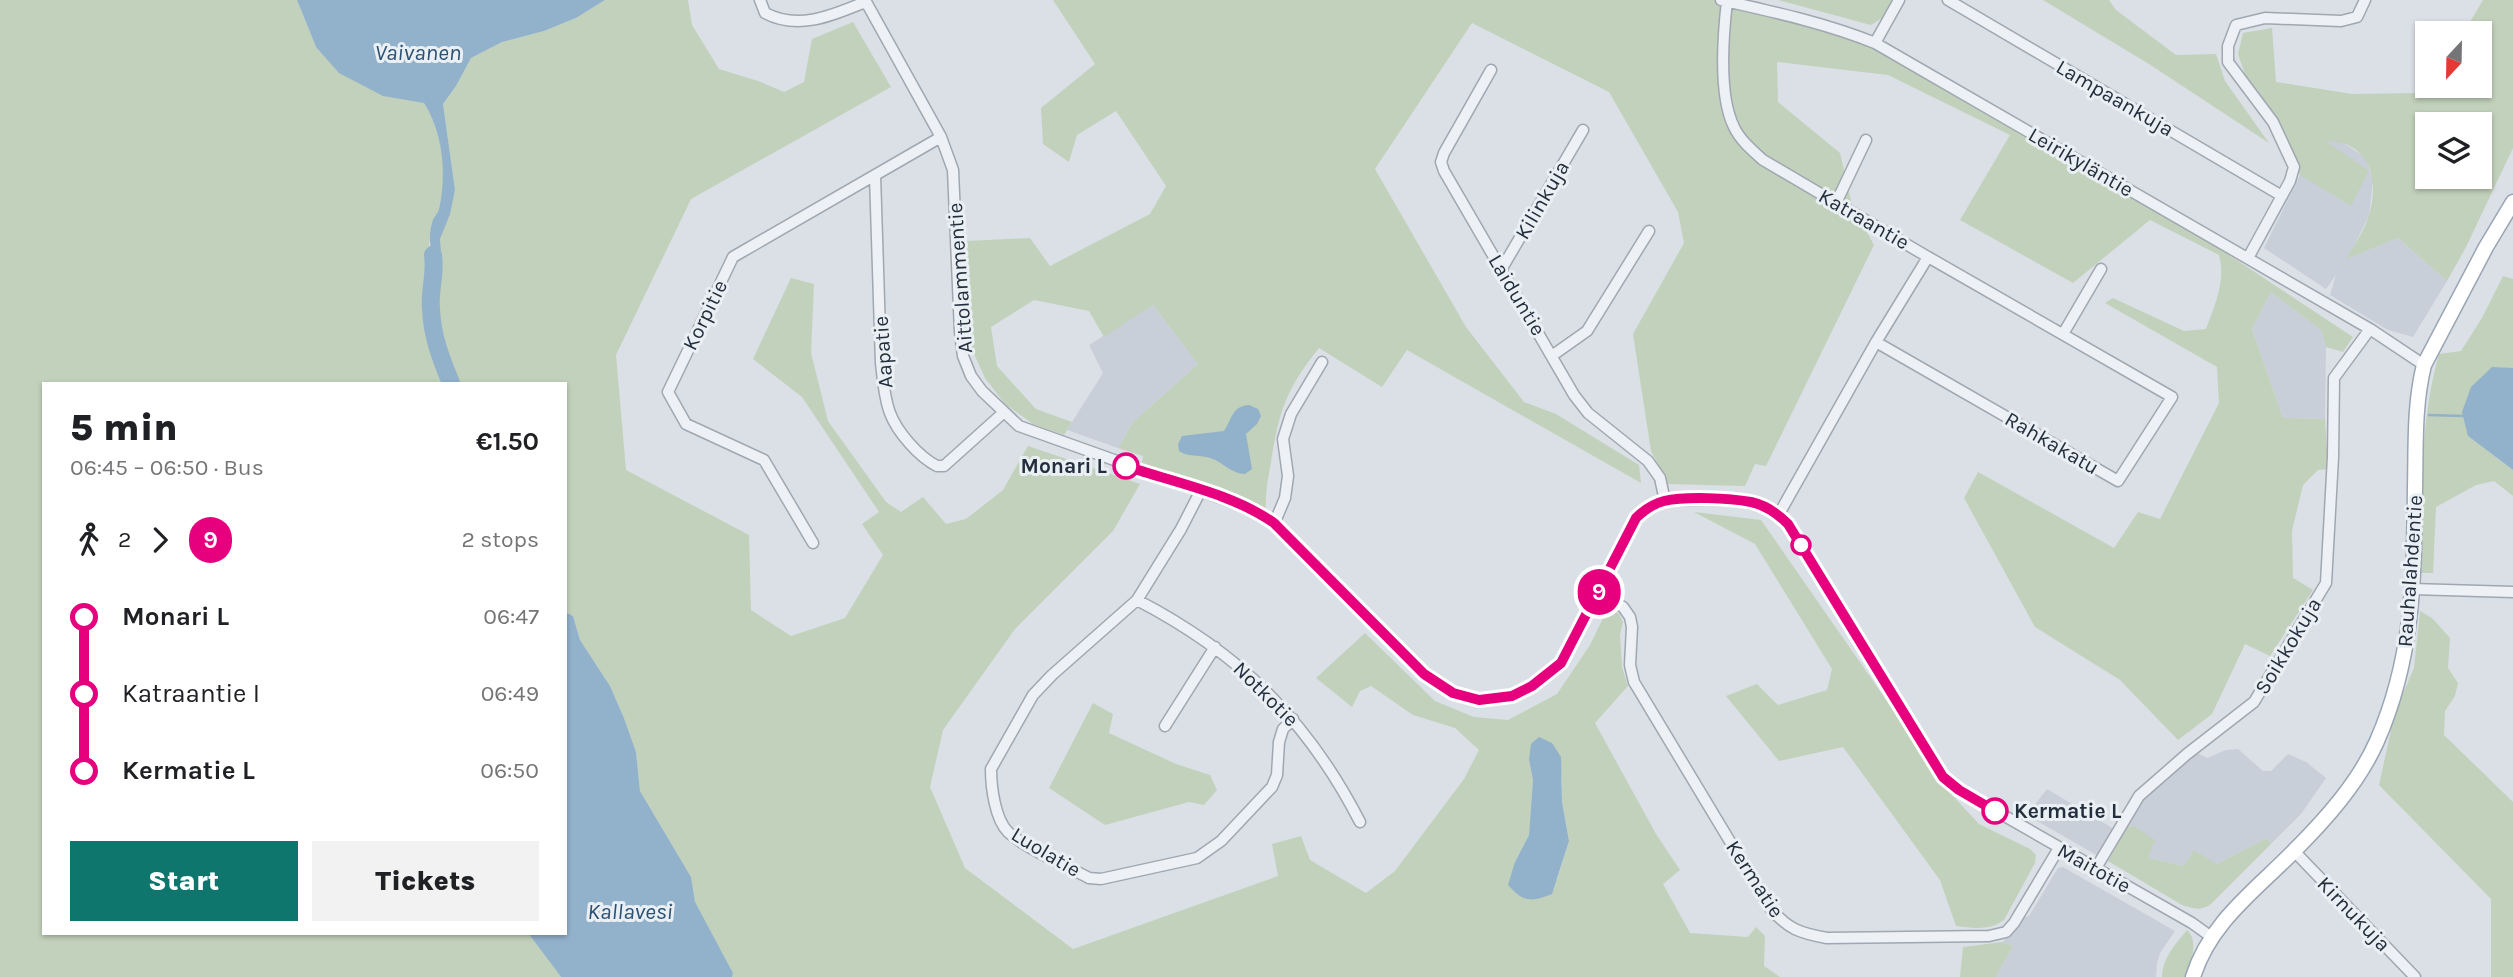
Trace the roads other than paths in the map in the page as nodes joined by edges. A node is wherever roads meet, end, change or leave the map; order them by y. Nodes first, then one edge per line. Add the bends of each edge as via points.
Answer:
1 (760, 0) edge
2 (1899, 0) edge
3 (1948, 0) edge
4 (2365, 0) edge
5 (865, 1) edge
6 (1724, 1) edge
7 (1875, 43) junction
8 (1492, 70) dead end
9 (1583, 130) dead end
10 (941, 137) junction
11 (1866, 140) dead end
12 (875, 175) junction
13 (2282, 197) junction
14 (2513, 202) edge
15 (1836, 203) junction
16 (1649, 231) dead end
17 (1928, 257) junction
18 (2248, 258) junction
19 (2101, 269) dead end
20 (1501, 270) junction
21 (2370, 329) junction
22 (2063, 334) junction
23 (1876, 342) junction
24 (1553, 355) junction
25 (1322, 362) dead end
26 (2424, 365) junction
27 (1003, 413) junction
28 (1201, 490) junction
29 (1664, 501) junction
30 (1779, 514) junction
31 (1274, 523) junction
32 (813, 543) dead end
33 (2412, 589) junction
34 (2513, 592) edge
35 (1598, 594) junction
36 (1137, 600) junction
37 (1215, 647) junction
38 (1293, 719) junction
39 (1165, 726) dead end
40 (1360, 822) dead end
41 (2059, 848) junction
42 (2294, 851) junction
43 (2096, 868) junction
44 (2210, 936) junction
45 (2193, 977) edge
46 (2415, 977) edge

1 - 5 street via 765,13 799,22 820,19
2 - 7 street
3 - 13 street, Lampaankuja
4 - 13 street via 2357,17 2349,19 2265,18 2236,25 2228,62 2273,122 2294,167
5 - 10 street, Aittolammentie
6 - 7 street, Leirikyläntie via 1813,20
6 - 15 street, Katraantie via 1725,92 1732,124 1763,160
7 - 18 street, Leirikyläntie
8 - 20 street, Laiduntie via 1441,162
9 - 20 street, Kilinkuja
10 - 12 street, Korpitie
10 - 27 street, Aittolammentie via 953,170 963,356 971,376
11 - 15 street
12 - 27 street, Aapatie via 881,363 890,415 909,442 937,466 944,466
12 - 32 street, Korpitie via 733,257 668,393 686,424 764,460
13 - 18 street
14 - 26 main road, Rauhalahdentie
15 - 17 street, Katraantie
16 - 24 street via 1587,331
17 - 22 street, Rahkakatu
17 - 23 street, Katraantie
18 - 21 street, Leirikyläntie
19 - 22 street
20 - 24 street, Laiduntie
21 - 26 street, Leirikyläntie
21 - 43 street, Soikkokuja via 2334,378 2326,583 2254,702 2139,796
22 - 23 street, Rahkakatu via 2172,397 2118,481
23 - 30 street, Katraantie
24 - 29 street, Laiduntie via 1588,414 1648,461 1660,478
25 - 31 street via 1291,414 1283,439 1288,476
26 - 33 main road, Rauhalahdentie via 2416,422
27 - 28 street, Aittolammentie via 1033,432
28 - 31 street, Aittolammentie via 1257,511
28 - 36 street, Luolatie
29 - 30 street via 1752,502
29 - 35 street, Aittolammentie via 1636,518
30 - 41 street, Maitotie via 1943,777
31 - 35 street, Aittolammentie via 1424,674 1453,693 1479,700 1512,696 1561,663
33 - 34 street
33 - 42 main road, Rauhalahdentie via 2403,669 2376,744 2347,792
35 - 41 street, Kermatie via 1623,607 1630,617 1634,682 1770,908 1801,934 1827,938 2006,932
36 - 37 street, Notkotie
36 - 38 street, Luolatie via 1033,695 1003,746 991,769 991,781 1000,821 1008,832 1089,878 1197,858 1221,841 1272,787 1283,729
37 - 38 street, Notkotie
37 - 39 street
38 - 40 street, Notkotie
41 - 43 street, Maitotie
42 - 44 main road, Rauhalahdentie
42 - 46 street, Kirnukuja
43 - 44 street, Maitotie
44 - 45 main road, Rauhalahdentie

